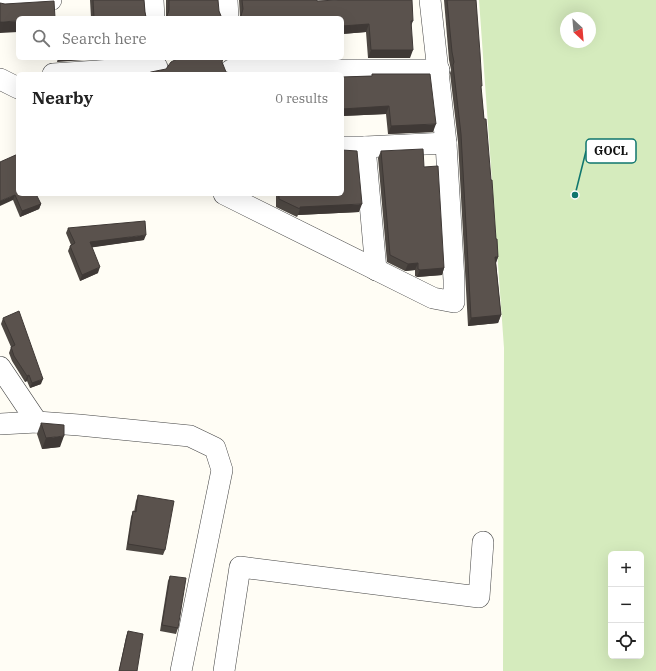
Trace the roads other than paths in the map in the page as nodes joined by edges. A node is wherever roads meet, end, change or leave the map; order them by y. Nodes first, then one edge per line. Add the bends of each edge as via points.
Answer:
1 (51, 0) edge
2 (153, 0) edge
3 (228, 0) edge
4 (430, 0) edge
5 (0, 3) edge
6 (154, 16) edge
7 (228, 16) edge
8 (157, 66) edge
9 (231, 67) edge
10 (439, 70) junction
11 (79, 72) edge
12 (16, 76) edge
13 (0, 78) edge
14 (16, 87) edge
15 (446, 143) junction
16 (344, 147) edge
17 (365, 147) junction
18 (235, 197) edge
19 (376, 270) junction
20 (0, 367) edge
21 (37, 422) junction
22 (0, 424) edge
23 (483, 542) dead end
24 (181, 671) edge
25 (224, 671) edge

1 - 5 street
2 - 6 street
3 - 7 street
4 - 10 street
8 - 11 street
9 - 10 street
10 - 15 street
12 - 13 street
13 - 14 street
15 - 17 street
15 - 19 street via 454,302 433,298
16 - 17 street
17 - 19 street
18 - 19 street
20 - 21 street
21 - 22 street
21 - 24 street via 190,436 215,448 222,470
23 - 25 street via 479,597 240,568

